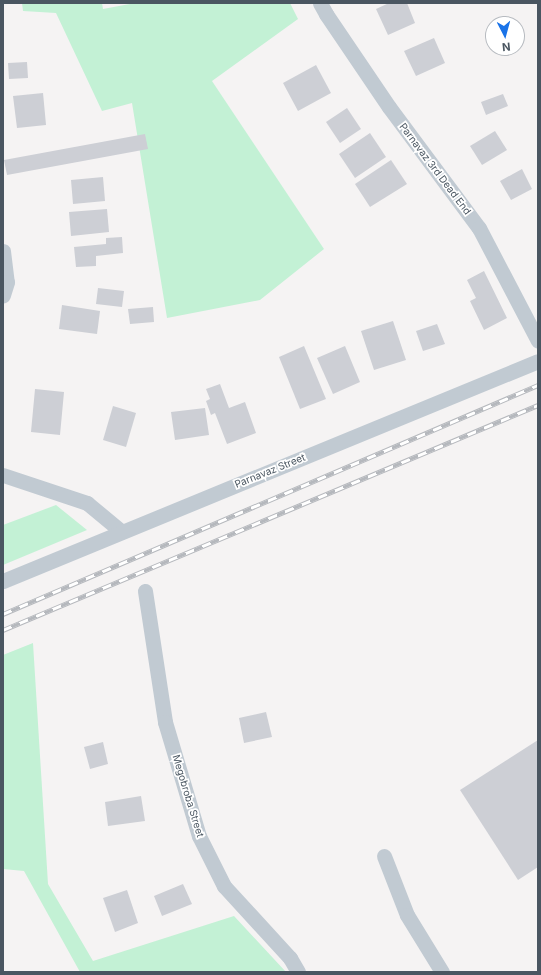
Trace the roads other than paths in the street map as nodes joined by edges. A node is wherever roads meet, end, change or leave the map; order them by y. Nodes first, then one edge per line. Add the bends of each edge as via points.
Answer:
1 (320, 3) edge
2 (3, 251) edge
3 (3, 295) edge
4 (538, 341) edge
5 (538, 361) edge
6 (3, 475) edge
7 (122, 532) junction
8 (3, 581) edge
9 (145, 591) dead end
10 (384, 856) dead end
11 (298, 972) edge
12 (442, 972) edge

1 - 4 street, Parnavaz 3rd Dead End via 389,107 479,228
2 - 3 street via 7,282
5 - 7 street, Parnavaz Street
6 - 7 street via 87,503
7 - 8 street, Parnavaz Street
9 - 11 street, Megobroba Street via 165,722 199,836 224,886 290,958
10 - 12 street via 407,915

